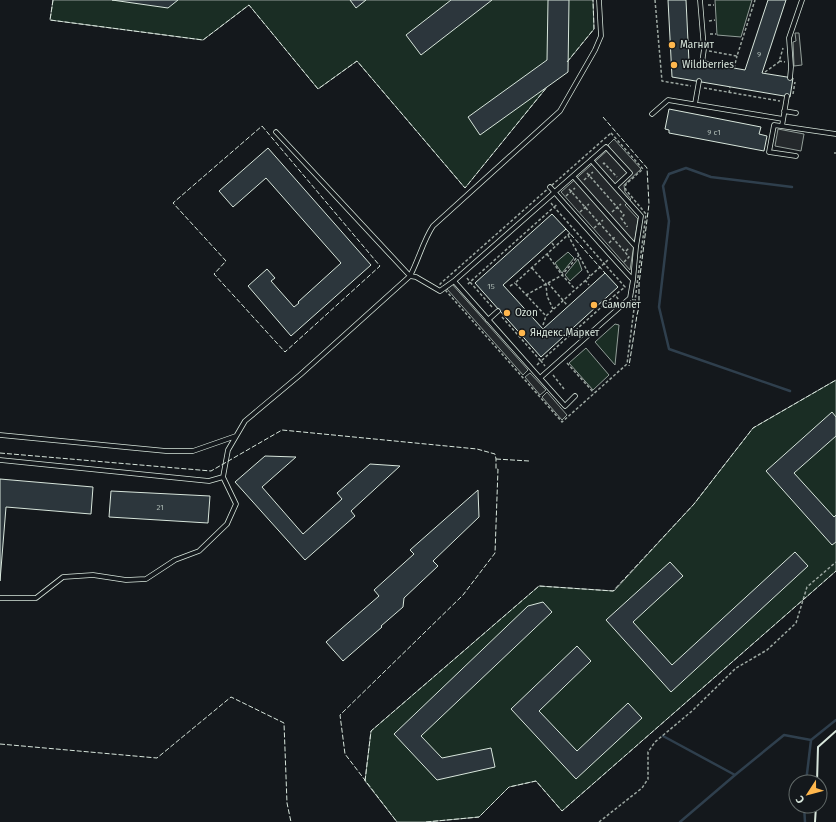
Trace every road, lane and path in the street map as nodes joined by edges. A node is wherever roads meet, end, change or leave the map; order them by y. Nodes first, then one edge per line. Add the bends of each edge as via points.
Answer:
1 (600, 0) edge
2 (655, 0) edge
3 (700, 0) edge
4 (755, 0) edge
5 (802, 0) edge
6 (704, 50) junction
7 (737, 56) junction
8 (779, 61) dead end
9 (702, 63) dead end
10 (791, 65) junction
11 (734, 68) dead end
12 (790, 78) dead end
13 (796, 80) dead end
14 (699, 81) dead end
15 (698, 87) junction
16 (730, 87) dead end
17 (729, 93) junction
18 (793, 95) dead end
19 (787, 96) dead end
20 (786, 102) junction
21 (695, 104) junction
22 (784, 111) junction
23 (796, 113) dead end
24 (652, 114) dead end
25 (783, 119) junction
26 (782, 126) junction
27 (276, 132) dead end
28 (611, 133) dead end
29 (836, 134) edge
30 (796, 156) dead end
31 (591, 160) junction
32 (603, 164) dead end
33 (573, 176) junction
34 (617, 177) dead end
35 (564, 184) junction
36 (550, 187) dead end
37 (615, 187) junction
38 (554, 192) junction
39 (570, 233) dead end
40 (568, 235) junction
41 (552, 243) dead end
42 (635, 246) junction
43 (555, 247) junction
44 (625, 252) junction
45 (547, 254) junction
46 (579, 254) junction
47 (611, 256) junction
48 (604, 263) junction
49 (620, 265) junction
50 (532, 268) junction
51 (612, 272) junction
52 (463, 274) junction
53 (562, 275) junction
54 (410, 276) junction
55 (590, 276) junction
56 (585, 280) junction
57 (633, 280) junction
58 (454, 281) junction
59 (470, 282) junction
60 (515, 283) junction
61 (440, 284) dead end
62 (547, 284) junction
63 (510, 286) dead end
64 (589, 286) dead end
65 (444, 289) junction
66 (575, 289) junction
67 (462, 290) junction
68 (526, 294) junction
69 (615, 295) junction
70 (563, 301) junction
71 (623, 304) junction
72 (567, 305) dead end
73 (553, 310) junction
74 (498, 311) junction
75 (546, 316) junction
76 (488, 320) junction
77 (543, 325) dead end
78 (563, 358) junction
79 (548, 370) junction
80 (540, 378) junction
81 (564, 389) dead end
82 (594, 393) junction
83 (575, 396) dead end
84 (0, 435) edge
85 (236, 436) junction
86 (0, 460) edge
87 (223, 477) junction
88 (836, 562) edge
89 (0, 598) edge
90 (599, 822) edge

1 - 54 lane via 601,36 560,111 433,226 426,236
2 - 15 path via 662,81
3 - 6 lane
4 - 7 path
5 - 10 lane via 790,38
6 - 7 path
6 - 9 lane
7 - 11 path
8 - 10 path
10 - 12 lane
13 - 18 path
14 - 15 lane
15 - 17 path
15 - 21 lane
16 - 17 path
17 - 20 path
19 - 20 lane
20 - 22 lane
21 - 24 lane via 668,100
21 - 25 lane
22 - 23 lane
22 - 25 lane
25 - 26 lane
26 - 29 lane
26 - 30 lane via 774,125 769,152
27 - 54 lane
28 - 82 path via 643,169 625,187 646,214 627,364
31 - 33 lane
31 - 37 lane
31 - 37 lane via 606,147 630,173
32 - 34 path via 604,162
33 - 35 lane
33 - 42 lane
35 - 38 lane
35 - 44 path
36 - 38 lane
37 - 42 lane via 641,216
38 - 47 lane
38 - 52 lane
39 - 40 path
40 - 43 path
40 - 46 path
41 - 43 path
42 - 44 path
42 - 57 lane
43 - 45 path
44 - 49 path via 629,257
45 - 50 path
45 - 53 path
46 - 53 path
46 - 55 path
47 - 48 path
47 - 49 lane
48 - 51 path
48 - 55 path
48 - 59 path via 554,207
49 - 51 path
49 - 57 lane
50 - 60 path
50 - 62 path
51 - 69 path via 625,287
52 - 58 lane
52 - 59 path
53 - 62 path
53 - 66 path
54 - 65 lane via 440,291
54 - 85 lane via 245,421
55 - 56 path
56 - 64 path
56 - 66 path
57 - 71 lane via 630,298
58 - 65 lane
58 - 67 lane
59 - 67 path
59 - 74 path
60 - 63 path
60 - 68 path
61 - 65 path
62 - 68 path
62 - 70 path
62 - 73 path via 546,296
65 - 82 path via 562,422
66 - 70 path
67 - 76 lane
68 - 75 path
69 - 71 path
69 - 74 path via 541,362
70 - 72 path
70 - 73 path
71 - 78 lane
73 - 75 path
74 - 76 lane
75 - 77 path
76 - 80 lane
78 - 79 lane
78 - 82 path
79 - 80 lane
79 - 81 path
80 - 83 lane via 564,406
84 - 85 lane via 166,451 193,451
85 - 87 lane via 228,450
86 - 87 lane via 209,481
87 - 89 lane via 236,504 227,524 199,551 175,560 146,579 126,580 93,575 63,577 36,598
88 - 90 path via 807,588 796,623 767,650 736,668 692,711 655,742 648,752 648,779 642,788

